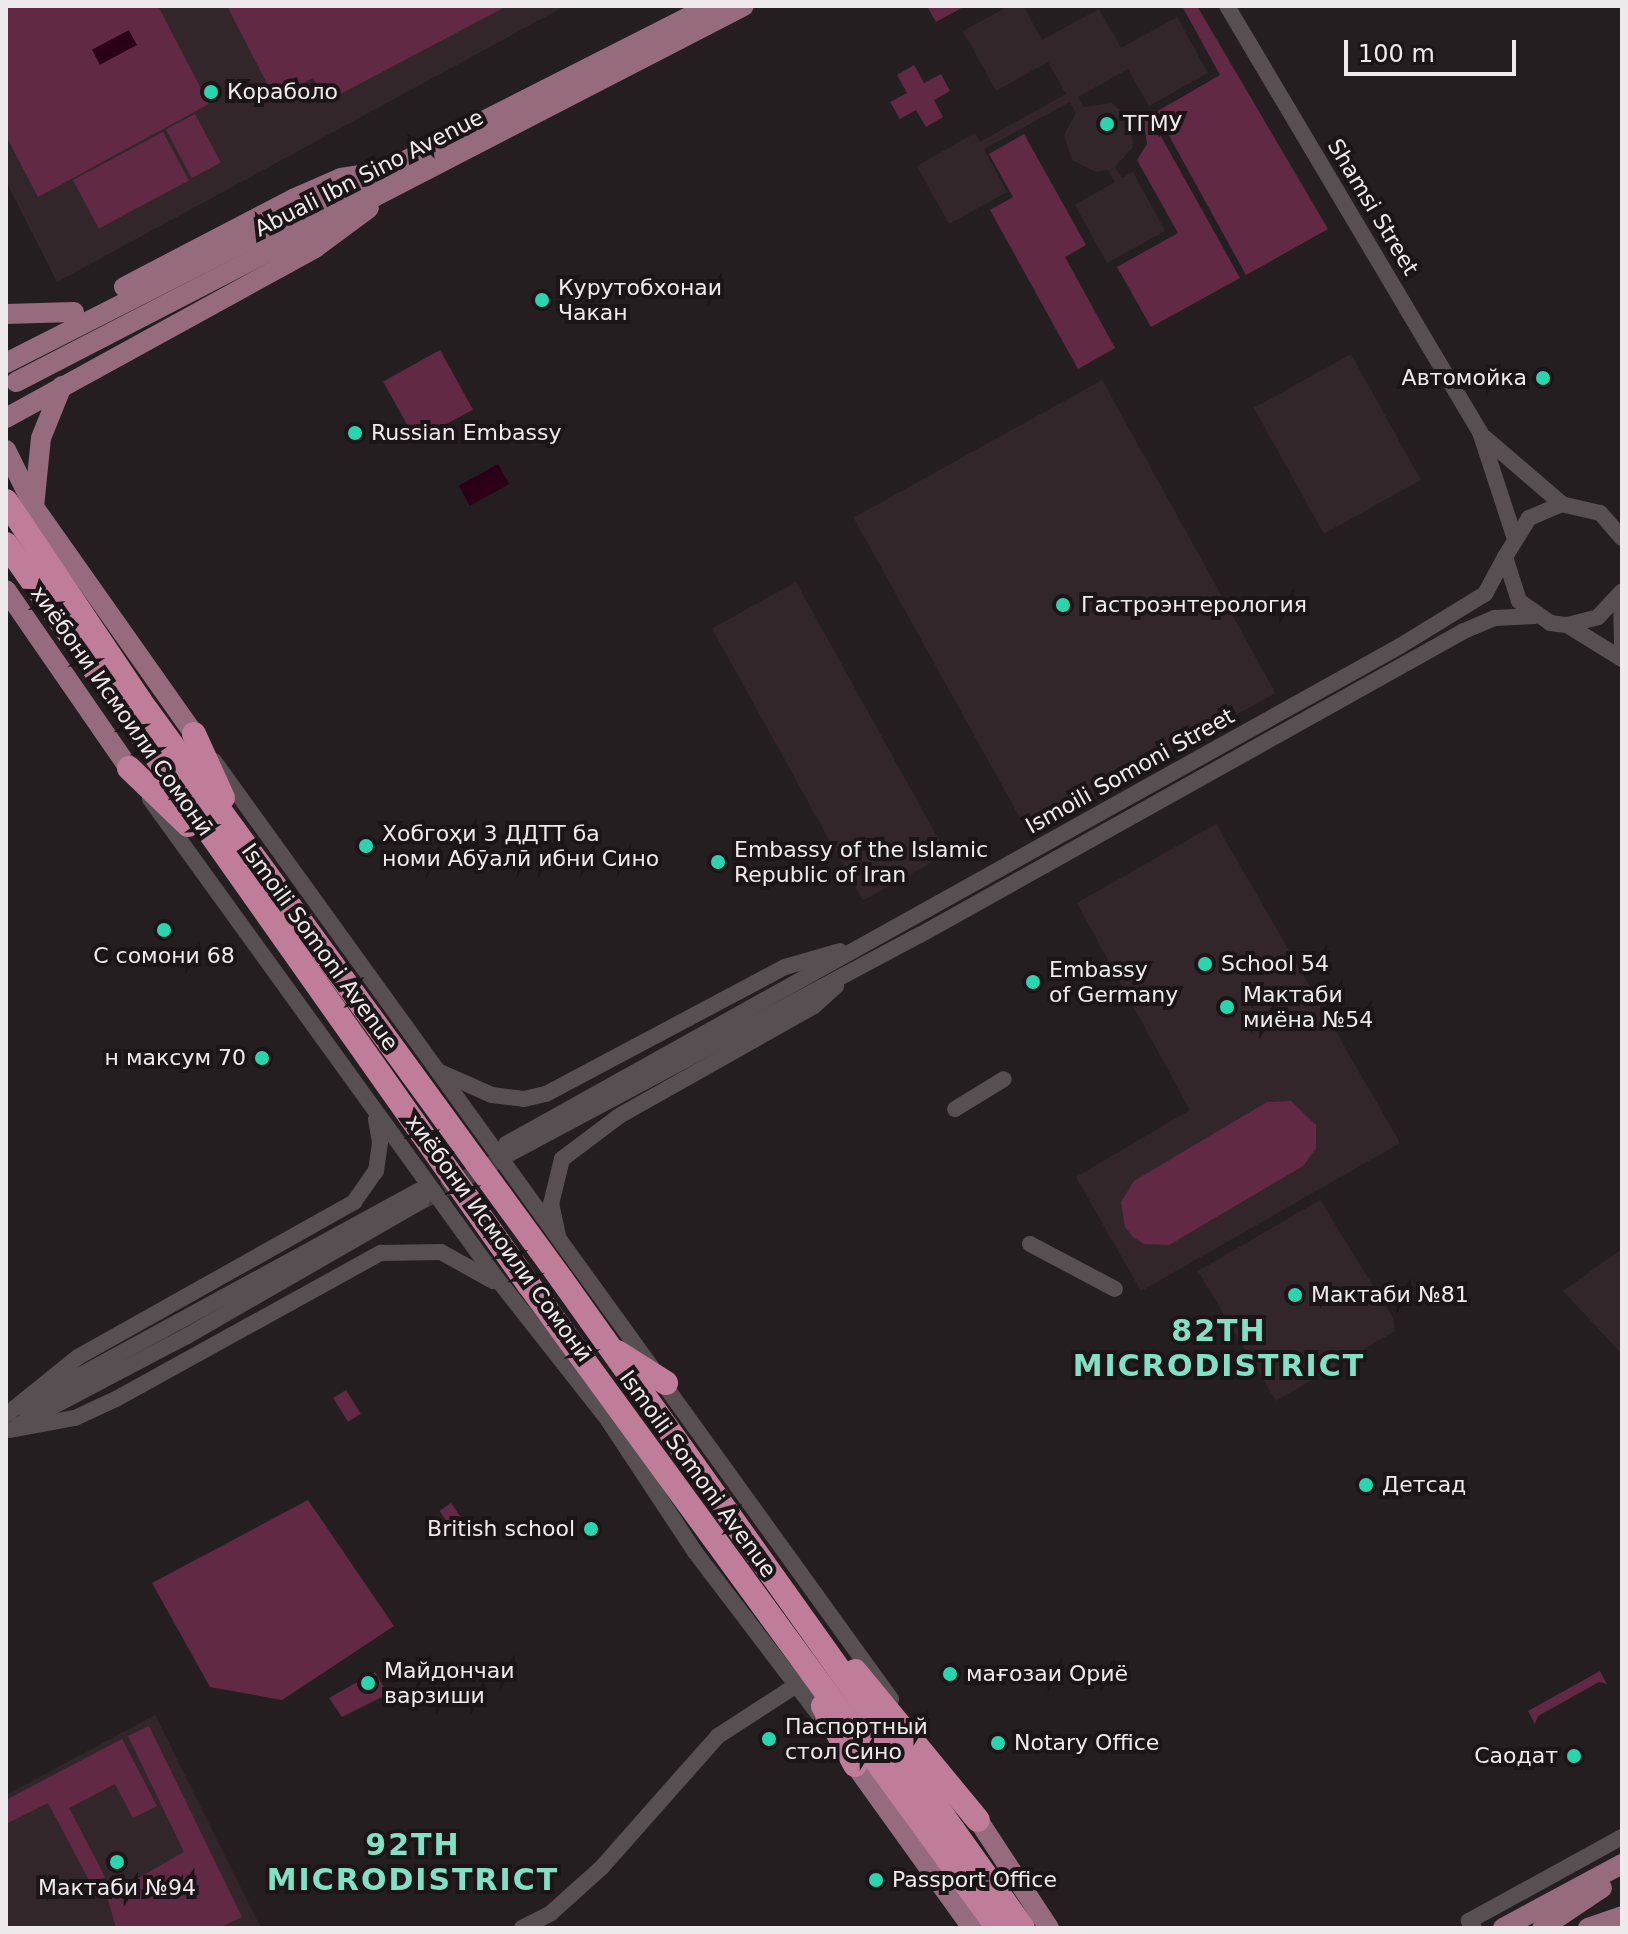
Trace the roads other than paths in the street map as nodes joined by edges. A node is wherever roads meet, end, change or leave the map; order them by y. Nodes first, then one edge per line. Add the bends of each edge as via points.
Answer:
1 (710, 6) edge
2 (744, 6) edge
3 (1227, 6) edge
4 (384, 181) junction
5 (74, 312) junction
6 (6, 314) edge
7 (6, 347) edge
8 (6, 363) edge
9 (16, 382) dead end
10 (62, 386) junction
11 (6, 418) edge
12 (1480, 432) junction
13 (6, 450) edge
14 (6, 501) edge
15 (1562, 504) junction
16 (34, 507) junction
17 (1514, 536) junction
18 (1622, 538) edge
19 (6, 544) edge
20 (1505, 557) junction
21 (6, 590) edge
22 (1621, 592) edge
23 (1535, 616) junction
24 (1567, 625) junction
25 (1622, 644) edge
26 (1622, 659) edge
27 (136, 715) junction
28 (194, 734) junction
29 (129, 768) junction
30 (243, 844) junction
31 (1017, 859) junction
32 (230, 865) junction
33 (1026, 875) junction
34 (846, 951) junction
35 (854, 970) junction
36 (711, 1038) junction
37 (436, 1070) junction
38 (1004, 1079) dead end
39 (955, 1109) dead end
40 (376, 1113) junction
41 (509, 1148) tunnel mouth
42 (420, 1196) tunnel mouth
43 (559, 1242) junction
44 (1030, 1244) dead end
45 (1115, 1289) dead end
46 (511, 1295) junction
47 (597, 1354) junction
48 (666, 1383) junction
49 (608, 1420) junction
50 (7, 1423) edge
51 (793, 1627) junction
52 (798, 1684) junction
53 (855, 1765) junction
54 (978, 1820) junction
55 (1622, 1837) edge
56 (1622, 1864) edge
57 (1622, 1873) edge
58 (1622, 1916) edge
59 (1472, 1924) edge
60 (522, 1928) edge
61 (972, 1928) edge
62 (998, 1928) edge
63 (1023, 1928) edge
64 (1049, 1928) edge
65 (1503, 1928) edge
66 (1542, 1928) edge
67 (1588, 1928) edge

1 - 4 main road, Abuali Ibn Sino Avenue
2 - 4 main road, Abuali Ibn Sino Avenue
3 - 12 street, Shamsi Street
4 - 5 main road via 341,178
4 - 8 main road, Abuali Ibn Sino Avenue
4 - 9 main road, Abuali Ibn Sino Avenue
4 - 10 main road via 315,248
5 - 6 main road
5 - 7 main road
10 - 11 main road
10 - 16 main road via 41,438
12 - 15 street, Shamsi Street
12 - 17 street, Shamsi Street
13 - 16 main road
14 - 27 highway, хиёбони Исмоили Сомонӣ
15 - 17 street via 1539,511
15 - 18 street, Shamsi Street via 1600,513
16 - 28 main road
17 - 20 street
19 - 27 highway, хиёбони Исмоили Сомонӣ
20 - 23 street via 1510,583
20 - 31 street, Ismoili Somoni Street via 1485,594
21 - 29 main road
22 - 24 street via 1598,617
22 - 25 street
23 - 24 street
23 - 33 street, Ismoili Somoni Street via 1495,618 1464,631
24 - 26 street
27 - 30 highway, Ismoili Somoni Avenue
27 - 32 highway, хиёбони Исмоили Сомонӣ
28 - 30 highway
28 - 37 street
29 - 32 highway
29 - 40 street
30 - 47 highway, Ismoili Somoni Avenue
31 - 33 street
31 - 34 street, Ismoili Somoni Street
32 - 47 highway, хиёбони Исмоили Сомонӣ
33 - 35 street, Ismoili Somoni Street
34 - 36 street, Ismoili Somoni Street
34 - 37 street via 822,952 785,967 546,1094 492,1095
35 - 36 street, Ismoili Somoni Street
35 - 43 street via 814,1006 630,1109 562,1159 551,1204
36 - 41 street, Ismoili Somoni Street
37 - 43 street
38 - 39 street
40 - 46 street
40 - 50 street via 376,1171 354,1202 78,1357
42 - 50 street
43 - 48 street
44 - 45 street
46 - 49 street
46 - 50 street via 486,1274 441,1252 381,1253 75,1418
47 - 48 highway
47 - 49 highway
47 - 51 highway, хиёбони Исмоили Сомонӣ
48 - 54 street
49 - 52 street via 695,1552
51 - 53 highway
51 - 54 highway via 871,1688
51 - 62 highway, хиёбони Исмоили Сомонӣ
51 - 63 highway
52 - 53 street
52 - 60 street via 718,1736 602,1867 551,1913
53 - 61 main road
54 - 64 main road
55 - 59 street
56 - 65 main road
57 - 66 main road
58 - 67 main road

